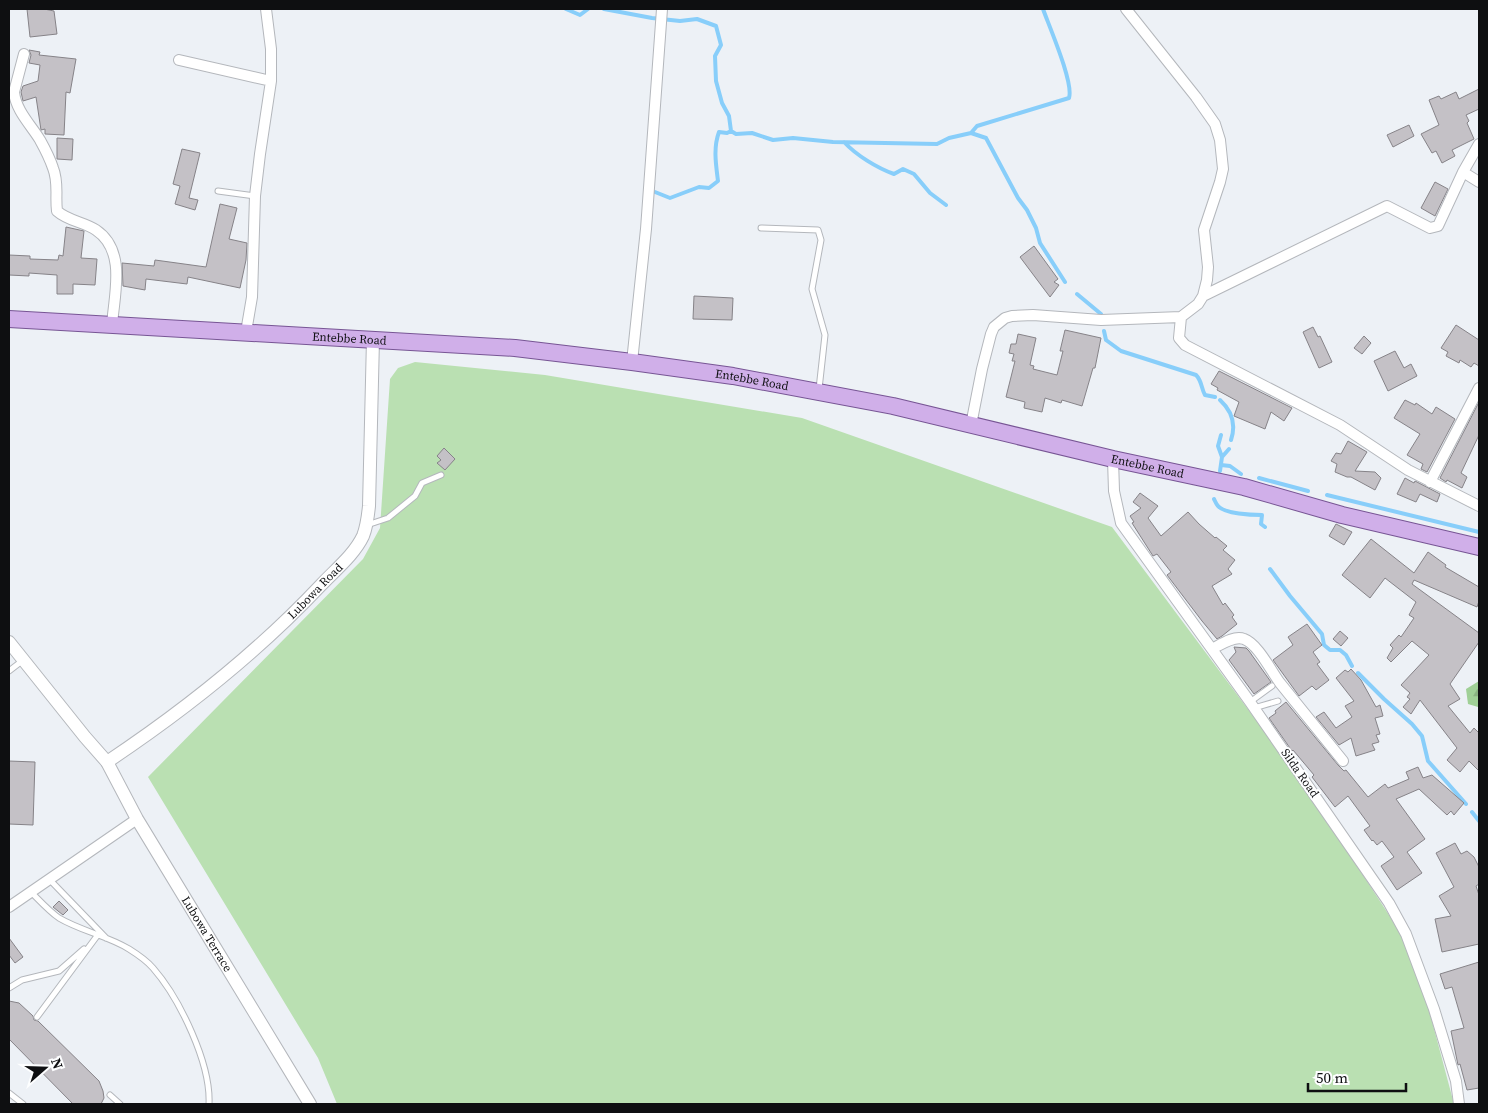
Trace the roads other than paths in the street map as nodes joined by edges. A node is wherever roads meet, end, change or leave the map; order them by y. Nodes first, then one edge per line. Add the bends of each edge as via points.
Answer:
1 (266, 9) edge
2 (1126, 9) edge
3 (661, 14) edge
4 (24, 54) dead end
5 (179, 60) dead end
6 (271, 81) junction
7 (1479, 144) edge
8 (1463, 172) junction
9 (1479, 182) edge
10 (218, 191) dead end
11 (255, 196) junction
12 (761, 228) dead end
13 (1203, 296) junction
14 (1181, 317) junction
15 (9, 319) edge
16 (112, 326) junction
17 (246, 332) junction
18 (373, 339) junction
19 (632, 362) junction
20 (1479, 388) edge
21 (819, 392) junction
22 (971, 424) junction
23 (1113, 460) junction
24 (441, 475) dead end
25 (1430, 482) junction
26 (1479, 506) edge
27 (366, 525) junction
28 (1479, 547) edge
29 (9, 642) edge
30 (1212, 649) junction
31 (23, 660) junction
32 (9, 671) edge
33 (1272, 686) dead end
34 (1278, 701) dead end
35 (1252, 705) junction
36 (1342, 761) dead end
37 (107, 762) junction
38 (137, 819) junction
39 (49, 879) junction
40 (31, 892) junction
41 (9, 907) edge
42 (97, 936) junction
43 (108, 940) junction
44 (90, 944) junction
45 (9, 988) edge
46 (37, 1017) dead end
47 (9, 1093) edge
48 (110, 1095) dead end
49 (23, 1104) edge
50 (117, 1104) edge
51 (208, 1104) edge
52 (310, 1104) edge
53 (1459, 1104) edge

1 - 6 street
2 - 13 street via 1196,97 1215,124 1220,140 1223,168 1204,230 1208,267
3 - 19 street via 646,229
4 - 16 street via 14,92 16,102 54,169 57,211 101,234 115,258
5 - 6 street
6 - 11 street
7 - 8 street
8 - 9 street
8 - 13 street via 1438,226 1430,228 1387,206
10 - 11 lane
11 - 17 street via 252,297
12 - 21 lane via 818,230 821,240 812,289 825,336
13 - 14 street
14 - 22 street via 1101,320 1033,315 1005,318 994,326 991,334
14 - 25 street via 1179,338 1185,344 1340,425
15 - 16 main road, Entebbe Road
16 - 17 main road, Entebbe Road
17 - 18 main road, Entebbe Road
18 - 19 main road, Entebbe Road via 515,348
18 - 27 street, Lubowa Road
19 - 21 main road, Entebbe Road
20 - 25 street
21 - 22 main road, Entebbe Road
22 - 23 main road, Entebbe Road
23 - 28 main road, Entebbe Road via 1244,488
23 - 30 street, Silda Road via 1114,491 1121,523
24 - 27 lane via 422,483 415,496 388,518
25 - 26 street
27 - 37 street, Lubowa Road via 349,555 297,611 243,661
29 - 31 street, Lubowa Terrace
30 - 35 street, Silda Road
30 - 36 street via 1232,640 1242,638 1248,641
31 - 32 lane
31 - 37 street, Lubowa Terrace
33 - 35 lane
34 - 35 lane
35 - 53 street, Silda Road via 1377,884 1406,934 1434,1010 1456,1081
37 - 38 street, Lubowa Terrace
38 - 39 street
38 - 52 street, Lubowa Terrace
39 - 40 street
39 - 43 lane
40 - 41 street
40 - 42 lane via 58,917
42 - 43 lane
42 - 44 lane
43 - 51 lane via 148,963 169,990 188,1023 204,1066
44 - 45 lane via 58,971 22,980
44 - 46 lane
47 - 49 lane
48 - 50 lane

